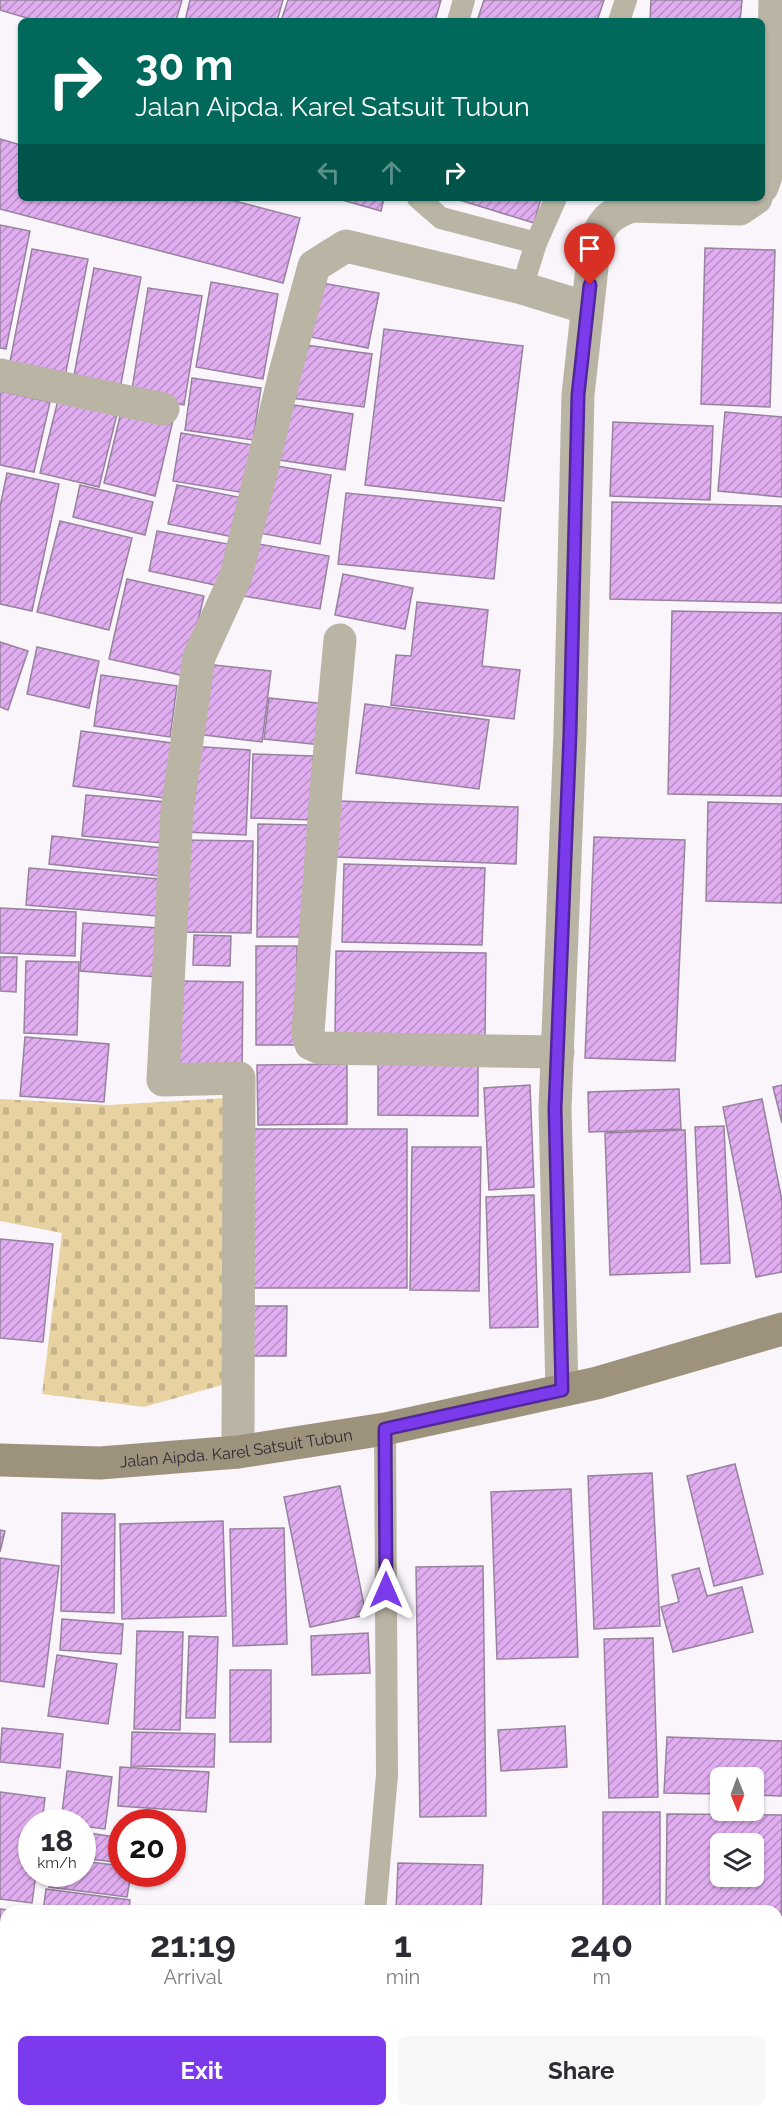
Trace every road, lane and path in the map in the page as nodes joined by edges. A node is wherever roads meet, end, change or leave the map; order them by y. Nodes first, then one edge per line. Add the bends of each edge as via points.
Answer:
1 (464, 0) edge
2 (626, 0) edge
3 (775, 0) edge
4 (459, 18) edge
5 (621, 18) edge
6 (765, 179) edge
7 (421, 201) edge
8 (555, 201) edge
9 (752, 201) edge
10 (536, 243) junction
11 (522, 288) junction
12 (587, 308) junction
13 (0, 375) edge
14 (163, 409) dead end
15 (340, 640) dead end
16 (558, 1052) junction
17 (782, 1329) edge
18 (562, 1390) junction
19 (385, 1429) junction
20 (238, 1452) junction
21 (0, 1460) edge
22 (376, 1905) edge

1 - 4 lane
2 - 5 lane
3 - 6 street
7 - 10 lane via 441,218
8 - 10 lane
9 - 12 street via 741,208 632,206 618,211 603,222 595,240
10 - 11 lane
11 - 12 street
11 - 20 street via 346,246 314,266 236,576 199,657 177,811 163,1080 239,1078
12 - 16 street via 578,395
13 - 14 street
15 - 16 street via 308,1032 311,1044 320,1048
16 - 18 street via 555,1109
17 - 18 main road, Jalan Aipda. Karel Satsuit Tubun
18 - 19 main road, Jalan Aipda. Karel Satsuit Tubun
19 - 20 main road, Jalan Aipda. Karel Satsuit Tubun
19 - 22 lane via 387,1775
20 - 21 main road, Jalan Aipda. Karel Satsuit Tubun via 100,1463

